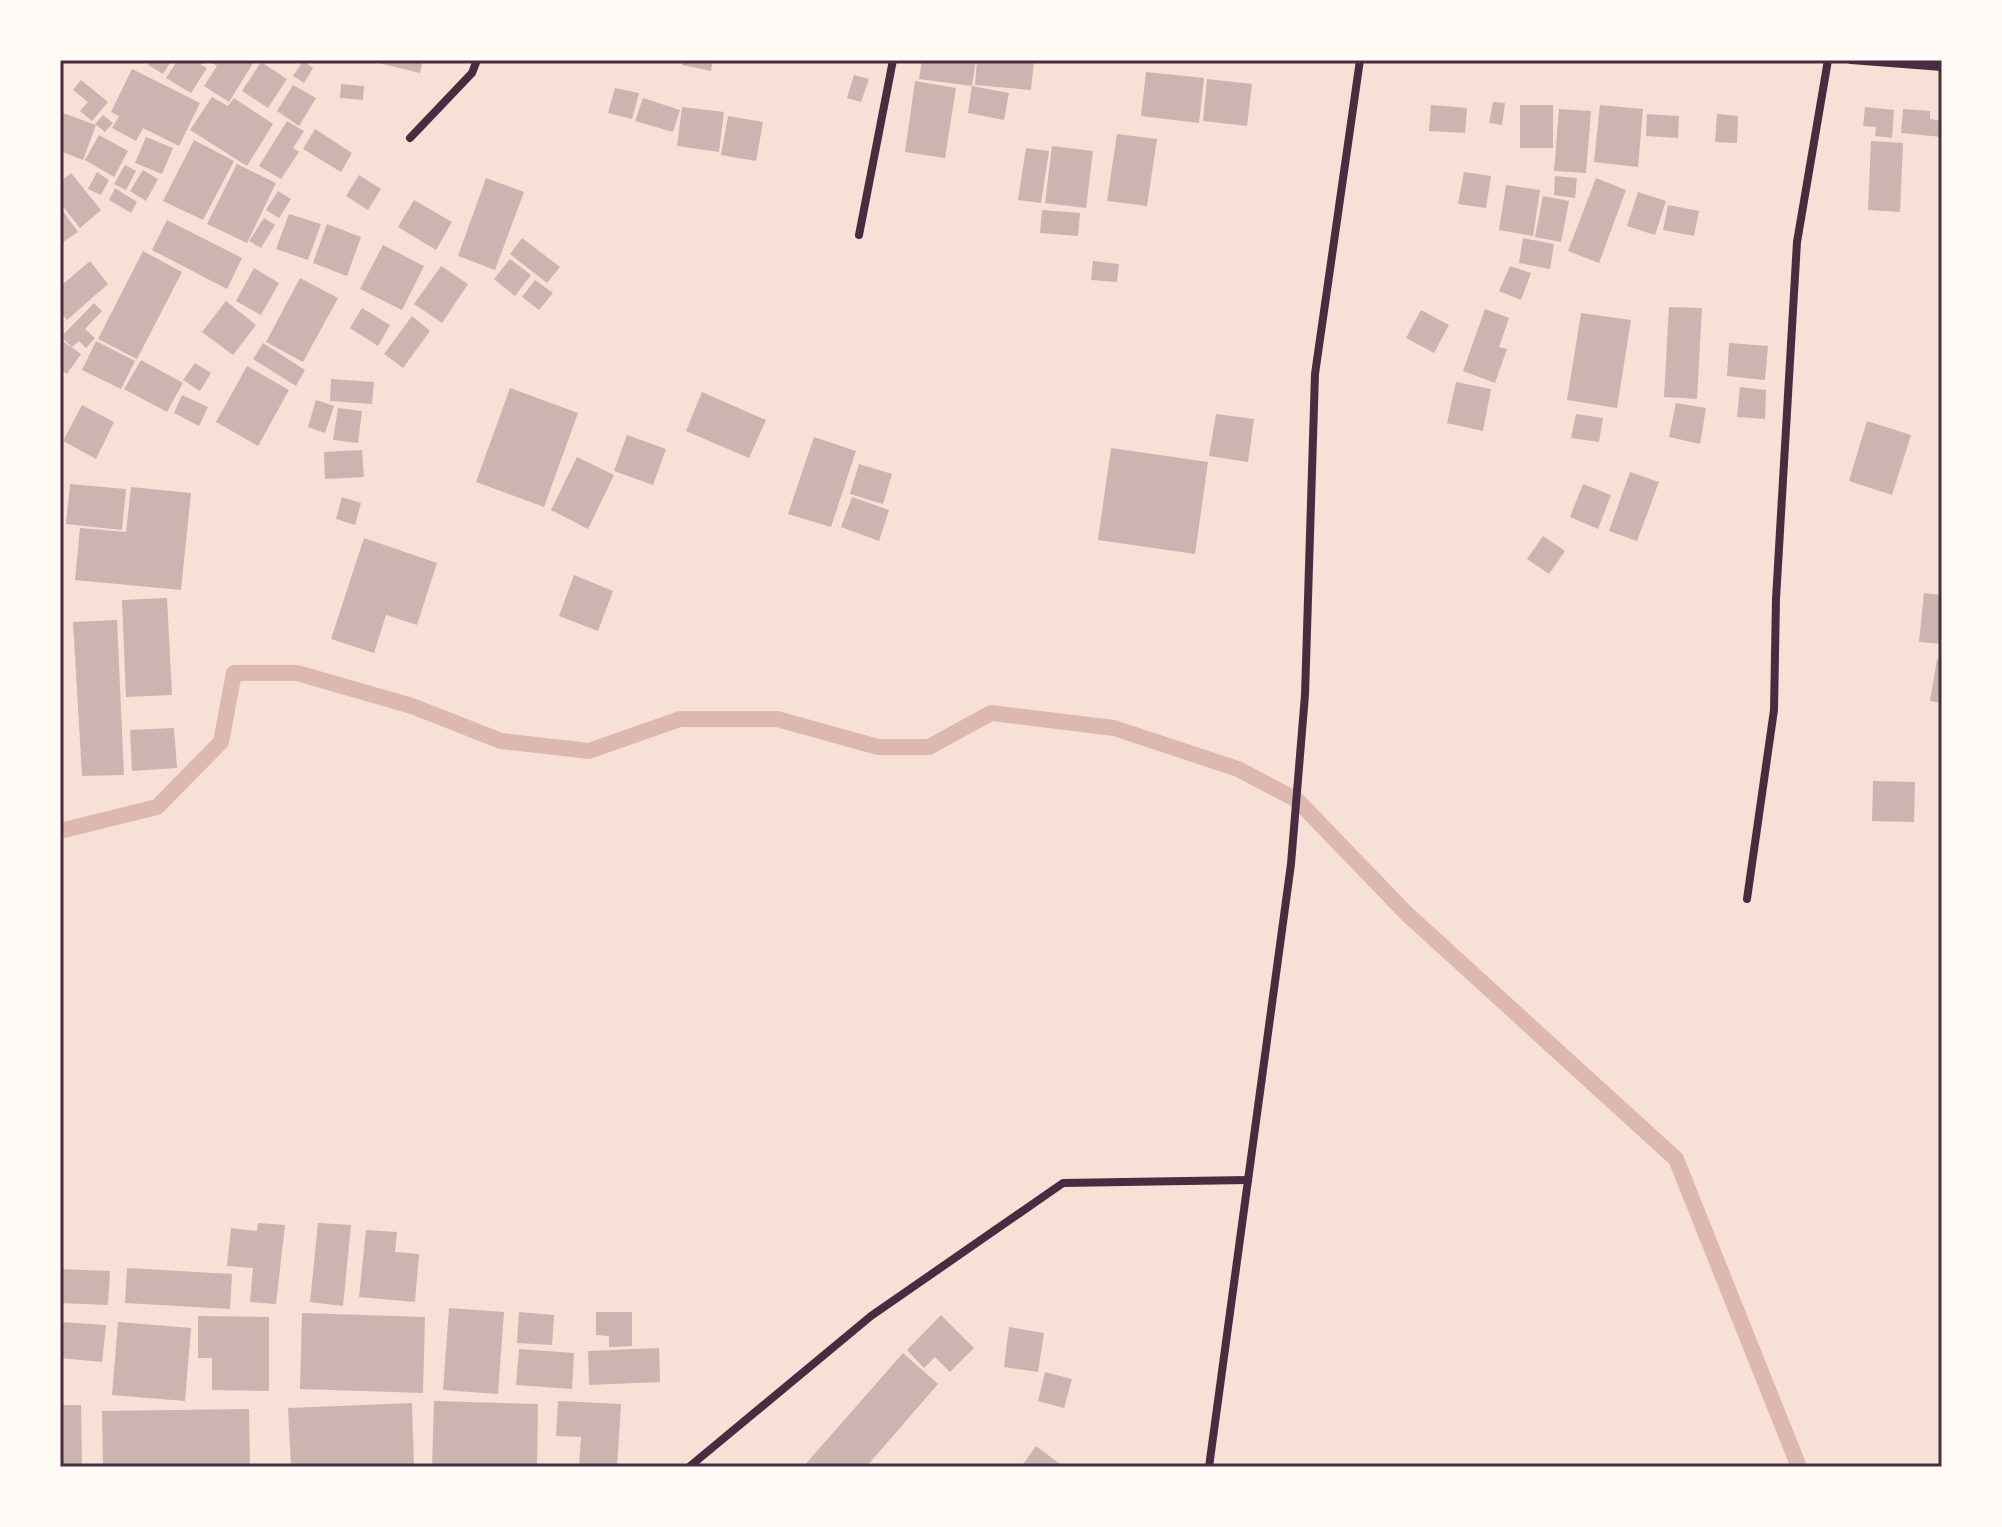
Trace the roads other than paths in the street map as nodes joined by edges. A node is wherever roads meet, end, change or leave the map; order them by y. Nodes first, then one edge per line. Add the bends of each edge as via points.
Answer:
1 (477, 60) edge
2 (893, 60) edge
3 (1360, 60) edge
4 (1828, 60) edge
5 (1851, 60) edge
6 (1942, 67) edge
7 (410, 138) dead end
8 (859, 235) dead end
9 (1747, 899) dead end
10 (1248, 1180) junction
11 (689, 1467) edge
12 (1209, 1467) edge

1 - 7 street via 472,73
2 - 8 street
3 - 10 street via 1315,374 1297,800
4 - 9 street via 1797,242 1774,710
5 - 6 street
10 - 11 street via 1063,1183 871,1316
10 - 12 street

